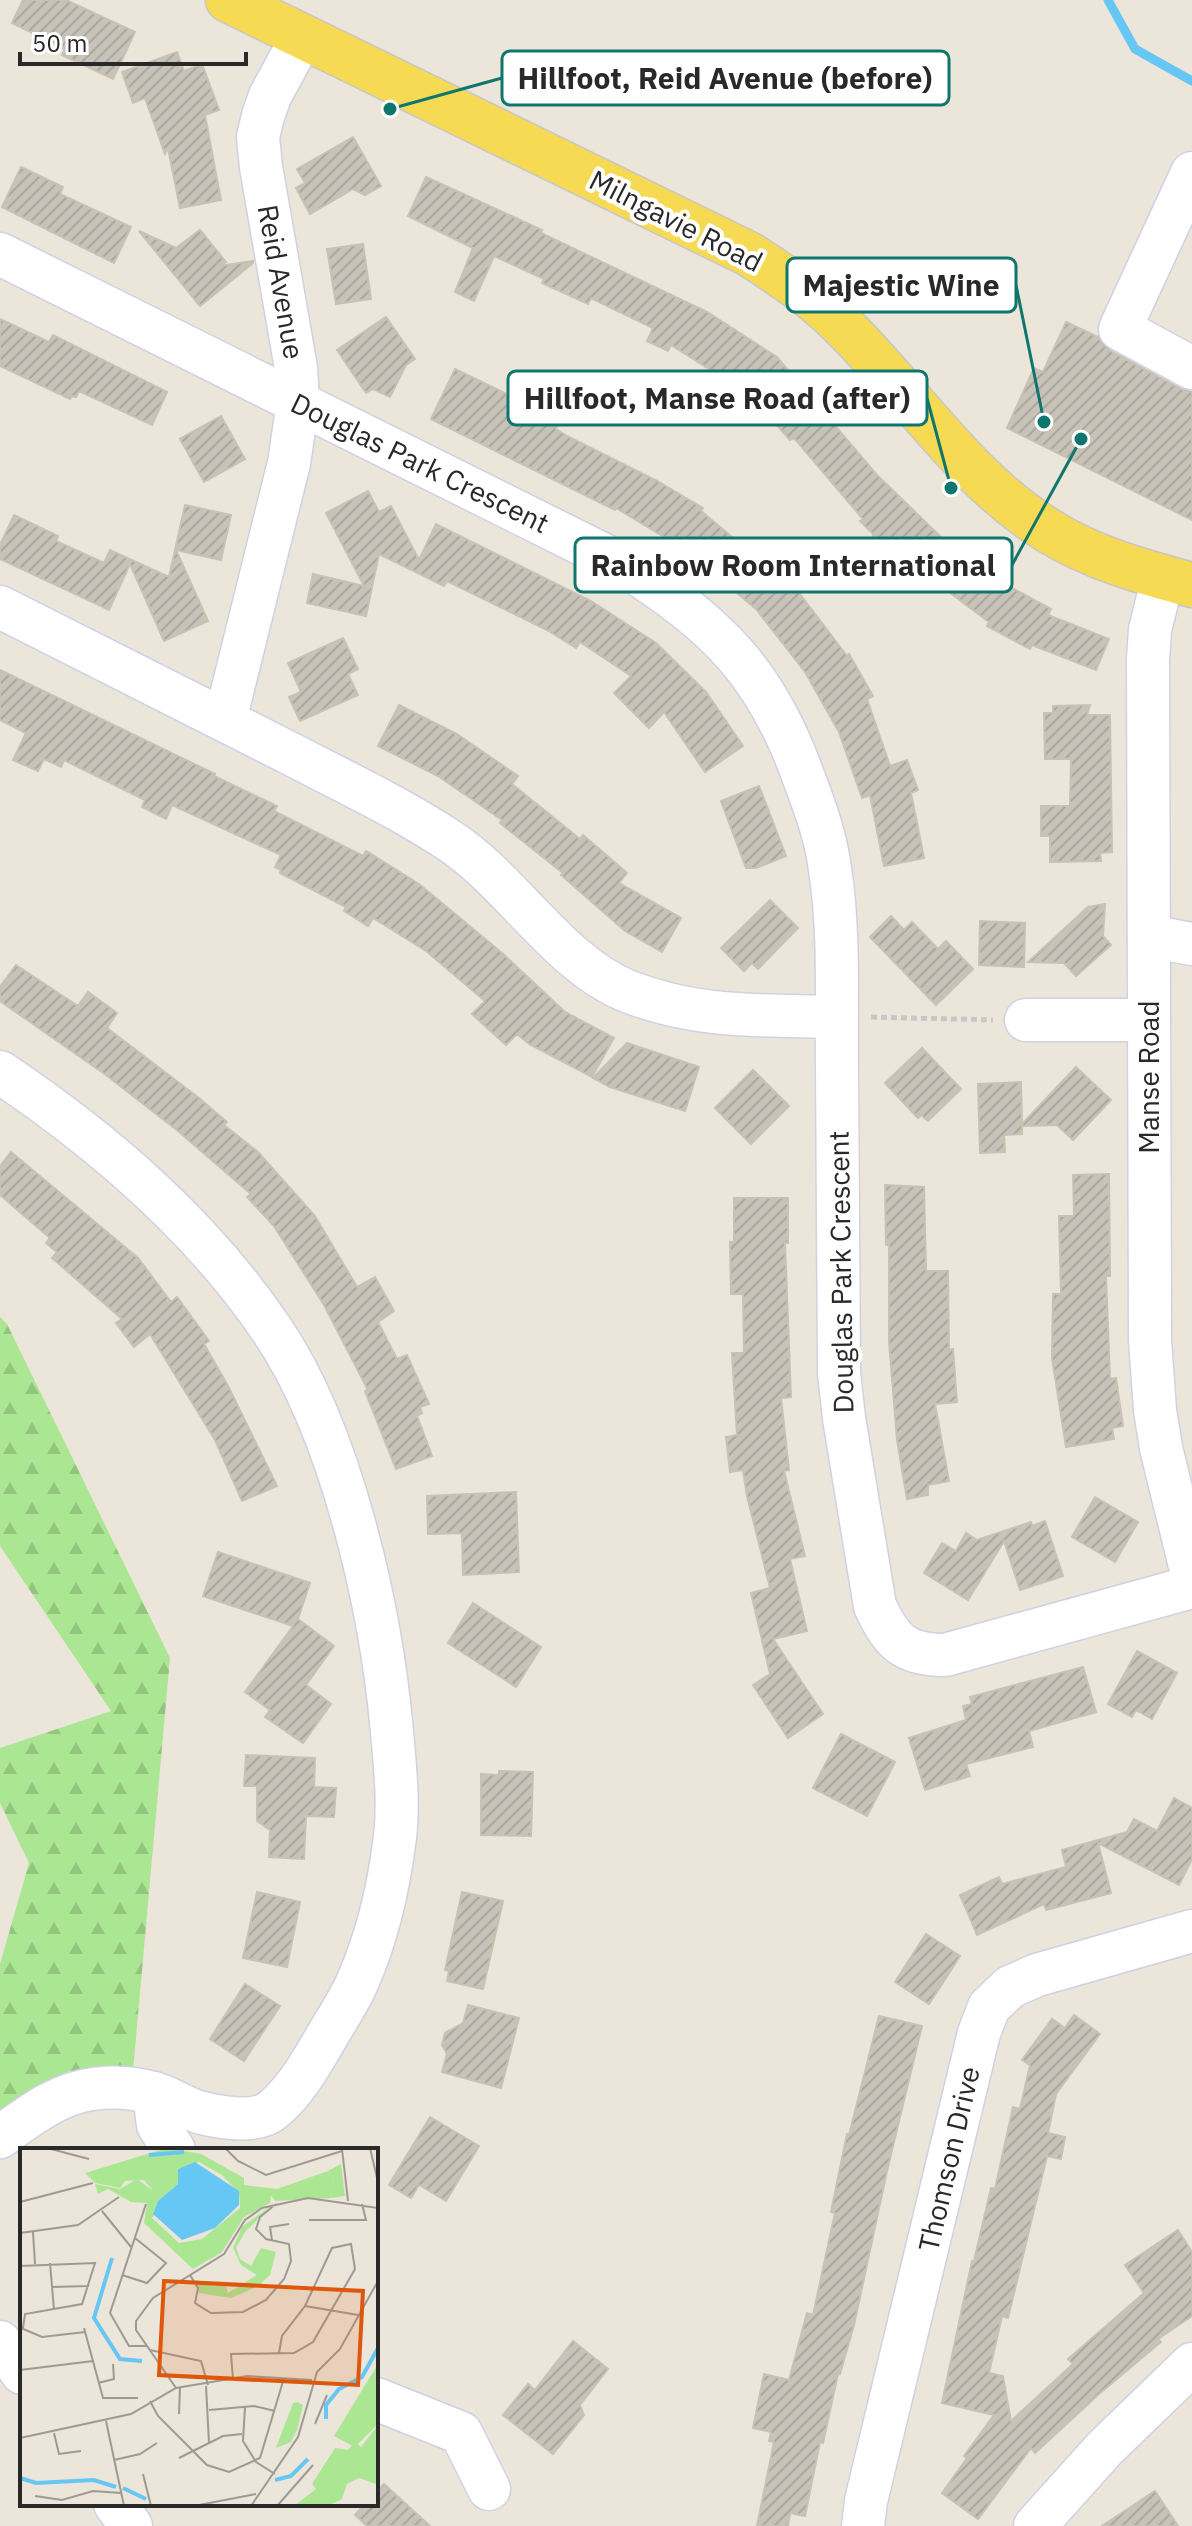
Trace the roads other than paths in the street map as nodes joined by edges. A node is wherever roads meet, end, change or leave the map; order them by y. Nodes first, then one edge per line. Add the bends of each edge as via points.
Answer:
1 (228, 0) edge
2 (302, 37) junction
3 (1192, 173) edge
4 (0, 254) edge
5 (1192, 368) edge
6 (298, 402) junction
7 (1177, 581) edge
8 (0, 607) edge
9 (225, 720) junction
10 (1149, 936) junction
11 (1192, 944) edge
12 (836, 1017) junction
13 (1026, 1020) road end
14 (1149, 1020) junction
15 (0, 1072) edge
16 (1192, 1574) edge
17 (1192, 1587) edge
18 (1192, 1931) edge
19 (154, 2093) junction
20 (0, 2137) edge
21 (173, 2148) edge
22 (0, 2342) edge
23 (1192, 2364) edge
24 (20, 2370) edge
25 (378, 2400) edge
26 (489, 2489) dead end
27 (116, 2506) edge
28 (1052, 2518) edge
29 (131, 2526) edge
30 (863, 2526) edge

1 - 2 main road, Milngavie Road
2 - 6 street, Reid Avenue via 270,96 258,137
2 - 7 main road, Milngavie Road via 749,254 800,287 838,321 996,492 1049,531 1104,558
3 - 5 street via 1120,329
4 - 6 street, Douglas Park Crescent
6 - 9 street, Reid Avenue via 289,463
6 - 12 street, Douglas Park Crescent via 622,564 673,596 743,661 790,740 825,835 834,902
7 - 10 street, Manse Road via 1150,630
8 - 9 street
9 - 12 street via 386,803 464,850 580,961 623,989 672,1007 718,1015
10 - 11 street
10 - 14 street, Manse Road
12 - 17 street, Douglas Park Crescent via 839,1373 875,1606 886,1630 903,1648 945,1655
13 - 14 street
14 - 16 street, Manse Road via 1153,1382 1161,1448
15 - 19 street via 51,1106 168,1205 274,1332 322,1427 347,1500 389,1694 395,1835 382,1908 357,1984 308,2070 263,2118 201,2113
18 - 30 street, Thomson Drive via 1037,1975 1010,1987 989,2007
19 - 20 street via 115,2088 74,2092
19 - 21 street via 158,2125
22 - 24 street
23 - 28 street via 1105,2448
25 - 26 street via 461,2433
27 - 29 street

